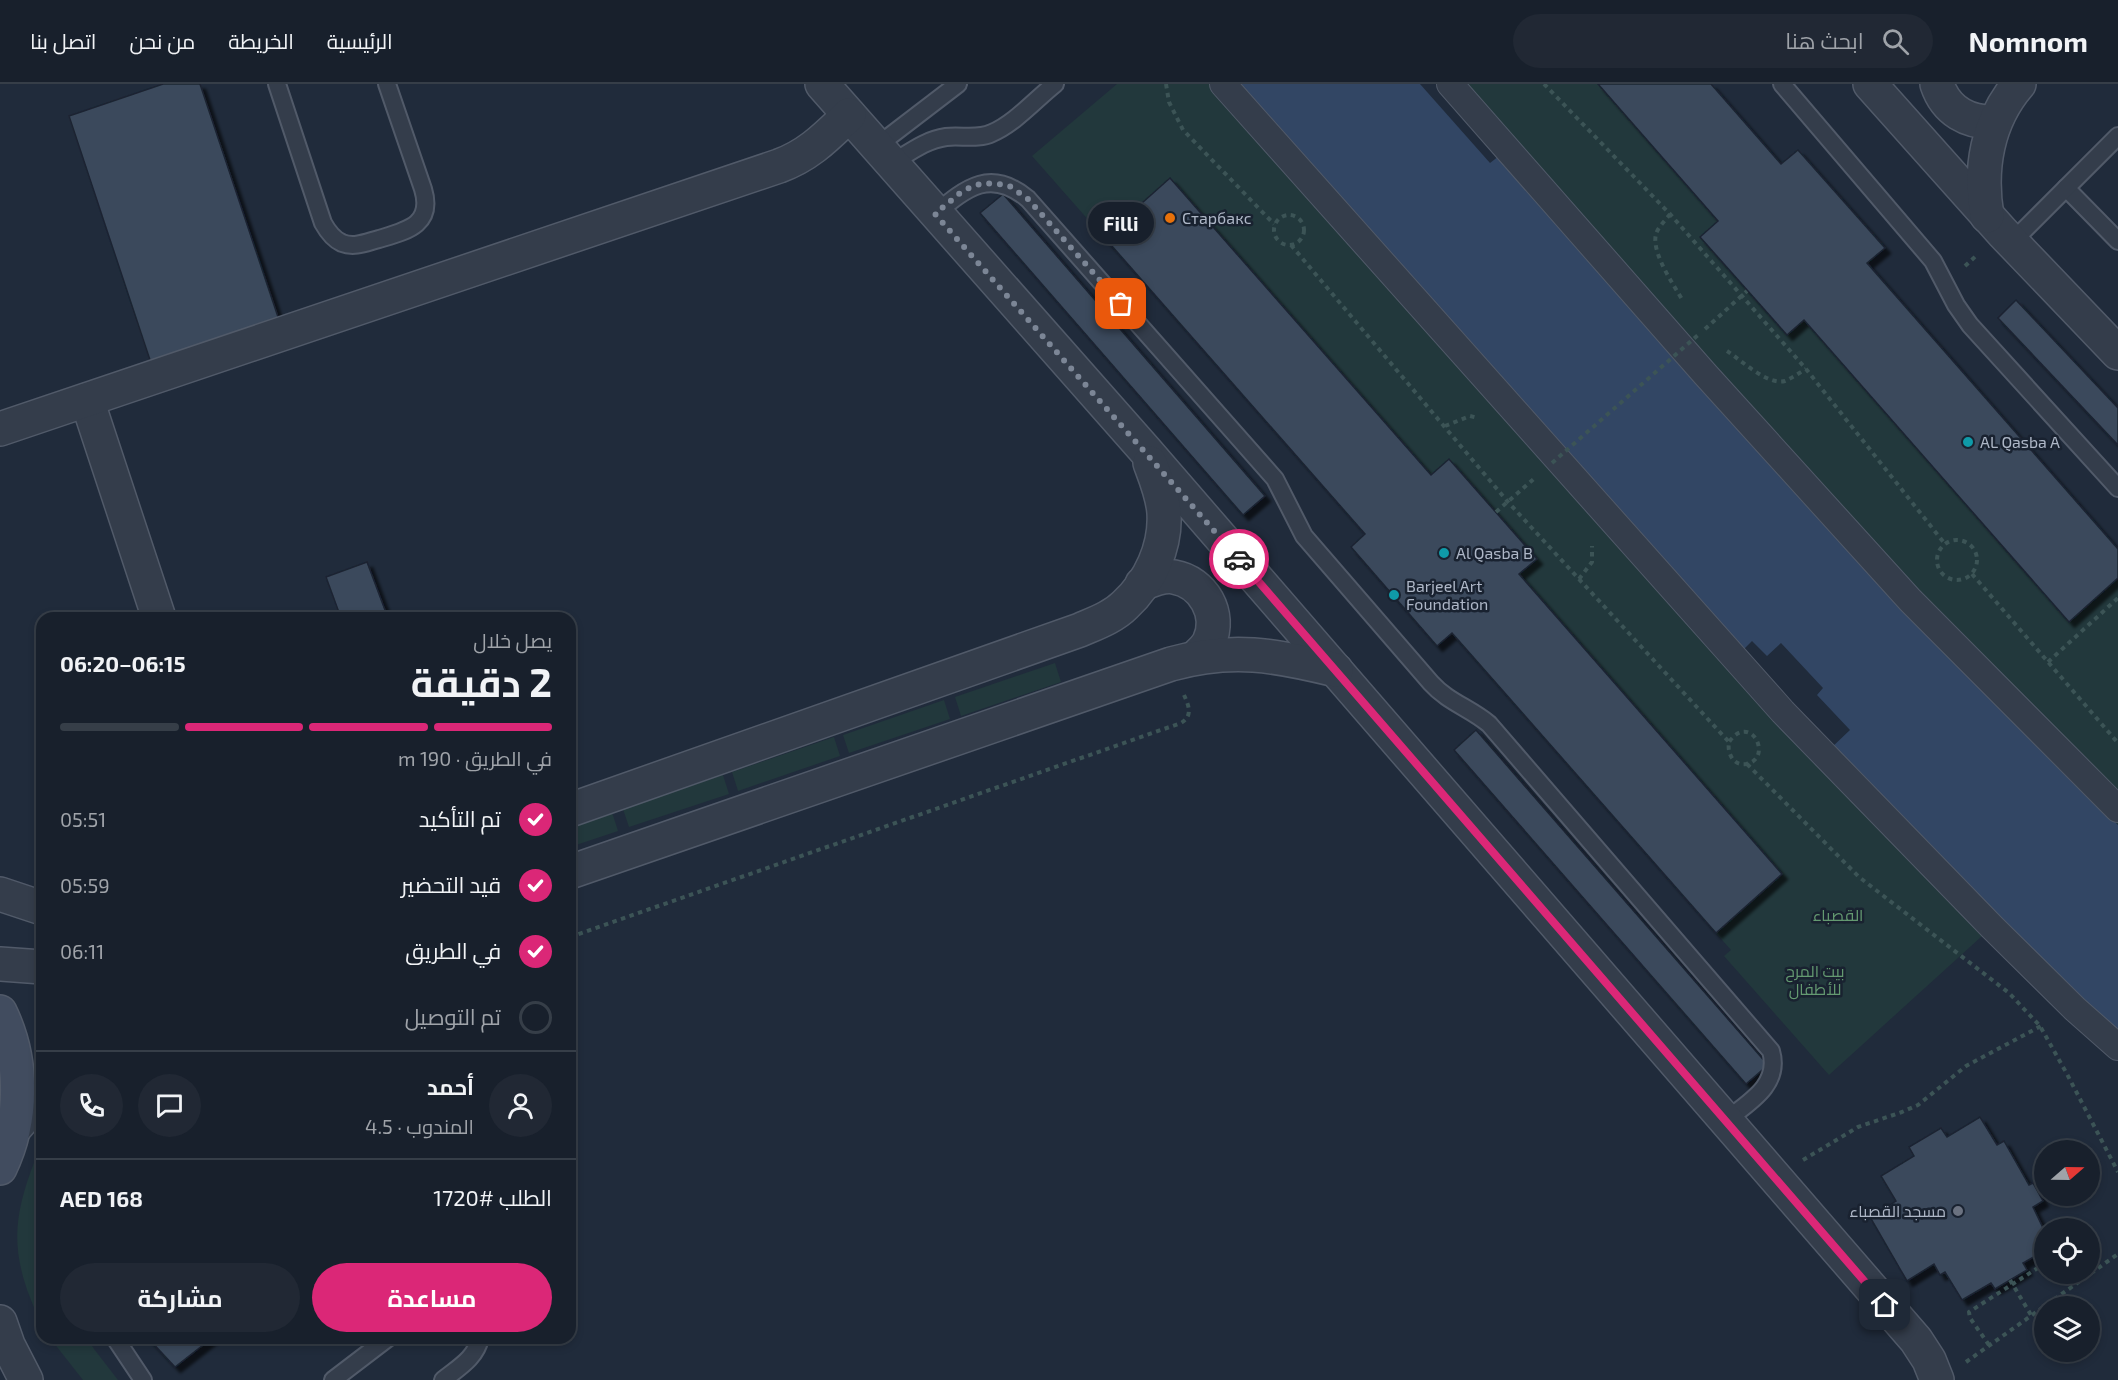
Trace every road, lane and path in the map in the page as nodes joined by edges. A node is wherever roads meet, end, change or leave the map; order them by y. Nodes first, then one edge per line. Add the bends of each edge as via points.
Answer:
1 (277, 84) edge
2 (387, 84) edge
3 (822, 84) edge
4 (958, 84) edge
5 (1055, 84) edge
6 (1166, 84) edge
7 (1223, 84) edge
8 (1450, 84) edge
9 (1544, 84) edge
10 (1782, 84) edge
11 (1870, 84) edge
12 (1936, 84) edge
13 (2019, 84) edge
14 (849, 115) junction
15 (1995, 122) junction
16 (2118, 136) edge
17 (884, 155) junction
18 (2066, 188) junction
19 (935, 214) junction
20 (1670, 214) junction
21 (1274, 224) junction
22 (2001, 230) junction
23 (2118, 241) edge
24 (1291, 245) junction
25 (1946, 282) junction
26 (1747, 291) dead end
27 (1742, 296) junction
28 (1688, 309) dead end
29 (1698, 325) dead end
30 (1708, 326) dead end
31 (1698, 335) dead end
32 (1707, 336) dead end
33 (1721, 346) dead end
34 (2118, 353) edge
35 (1806, 369) junction
36 (87, 400) junction
37 (0, 429) edge
38 (1144, 450) junction
39 (1552, 462) dead end
40 (2118, 488) edge
41 (1523, 489) dead end
42 (1508, 502) junction
43 (1496, 513) dead end
44 (1945, 544) junction
45 (1972, 574) junction
46 (1142, 584) junction
47 (2118, 598) edge
48 (157, 612) edge
49 (1184, 661) junction
50 (2048, 662) junction
51 (1335, 670) junction
52 (1729, 742) junction
53 (2118, 743) edge
54 (1747, 764) junction
55 (576, 808) edge
56 (2118, 809) edge
57 (576, 870) edge
58 (0, 894) edge
59 (36, 906) edge
60 (576, 935) edge
61 (0, 964) edge
62 (36, 967) edge
63 (2075, 1009) junction
64 (0, 1012) edge
65 (2040, 1026) junction
66 (2118, 1047) edge
67 (36, 1104) edge
68 (1725, 1122) junction
69 (14, 1129) junction
70 (0, 1168) edge
71 (2118, 1172) edge
72 (1774, 1177) junction
73 (2118, 1254) edge
74 (2034, 1269) edge
75 (2011, 1282) junction
76 (2073, 1285) joint
77 (2031, 1315) junction
78 (0, 1322) edge
79 (119, 1344) edge
80 (380, 1344) edge
81 (478, 1344) edge
82 (1989, 1345) junction
83 (1949, 1373) edge
84 (26, 1380) edge
85 (143, 1380) edge
86 (333, 1380) edge
87 (443, 1380) edge

1 - 2 lane via 323,223 334,238 349,245 406,231 415,226 426,209 426,198
3 - 14 street
4 - 17 lane
5 - 17 lane via 992,134 947,137
6 - 21 path via 1169,102 1183,130
7 - 63 street via 1776,704
8 - 56 street via 1910,600
9 - 20 path
10 - 25 lane via 1933,261
11 - 22 street
12 - 15 street via 1956,113 1968,119
13 - 15 street
14 - 17 street
14 - 36 street via 811,150 780,166
15 - 22 street via 1985,159 1984,197
16 - 18 lane
17 - 19 street
18 - 22 lane
18 - 23 lane
19 - 38 street
19 - 68 lane via 960,193 983,183 1008,185 1028,199 1275,479 1304,536 1431,683 1449,700 1489,724 1771,1051 1774,1061 1769,1082
20 - 27 path
20 - 28 path via 1656,233 1657,249
21 - 24 path via 1277,240
21 - 24 path via 1286,214 1300,220 1303,235
22 - 25 path
22 - 34 street
24 - 42 path
25 - 40 lane via 1970,325
26 - 27 path
27 - 30 path
27 - 35 path
29 - 32 path
31 - 39 path, bridge
33 - 35 path via 1774,381 1786,380
35 - 44 path
36 - 37 street
36 - 48 street
38 - 46 street via 1159,486 1164,512 1163,538 1156,563
38 - 51 street
41 - 42 path
42 - 43 path
42 - 52 path
44 - 45 path via 1961,540 1969,544 1977,559
44 - 45 path via 1936,558 1941,574 1956,581
45 - 50 path
46 - 49 street via 1172,577 1189,582 1203,593 1211,609 1213,627 1208,643
46 - 55 street via 1126,605 1080,630
47 - 50 path
49 - 51 street via 1222,654 1263,655
49 - 57 street
49 - 60 path via 1190,711 1181,723
50 - 53 path
51 - 68 street
52 - 54 path via 1731,758
52 - 54 path via 1740,732 1756,737 1759,753
54 - 65 path via 1859,877 2009,993
58 - 59 street
61 - 62 street
63 - 65 path
63 - 66 street
64 - 69 main road via 17,1075
65 - 71 path
65 - 72 path via 1966,1066 1918,1105 1858,1127
67 - 69 street
68 - 72 street
69 - 70 main road
72 - 83 street via 1916,1340 1929,1360
73 - 76 path
74 - 75 path
75 - 77 path
75 - 82 path via 1969,1312
76 - 77 path
77 - 82 path
78 - 84 street
79 - 85 lane
80 - 86 lane
81 - 87 lane via 470,1358
82 - 83 path

